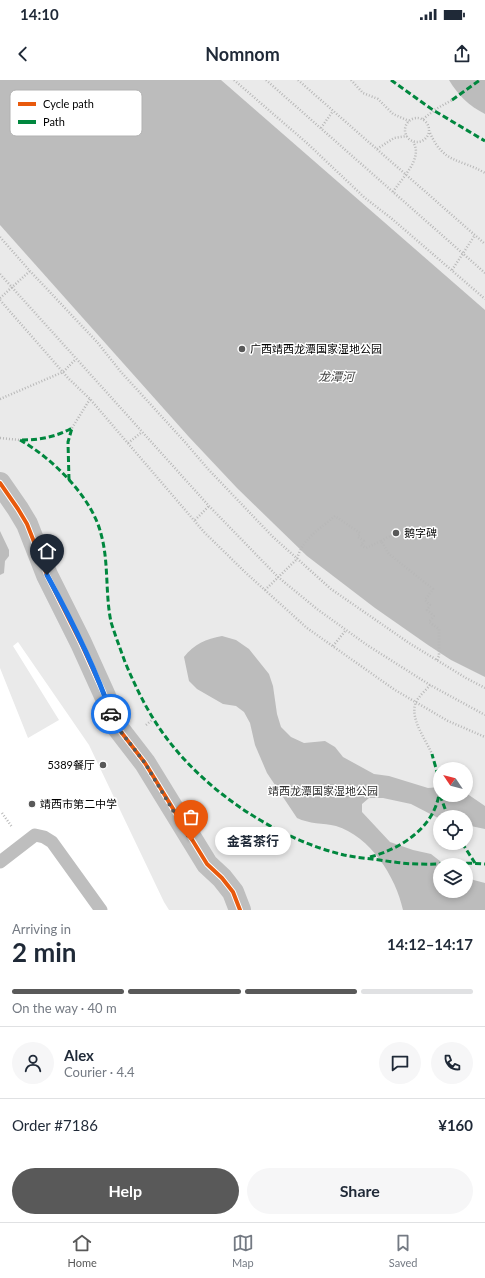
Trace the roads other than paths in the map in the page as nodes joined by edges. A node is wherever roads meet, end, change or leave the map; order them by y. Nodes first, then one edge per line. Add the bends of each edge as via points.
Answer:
1 (0, 483) edge
2 (0, 862) edge
3 (101, 910) edge
4 (240, 910) edge

1 - 4 street via 27,524 47,575 81,643 118,728 145,763 207,864 233,892
2 - 3 lane via 35,835 44,837 52,842

